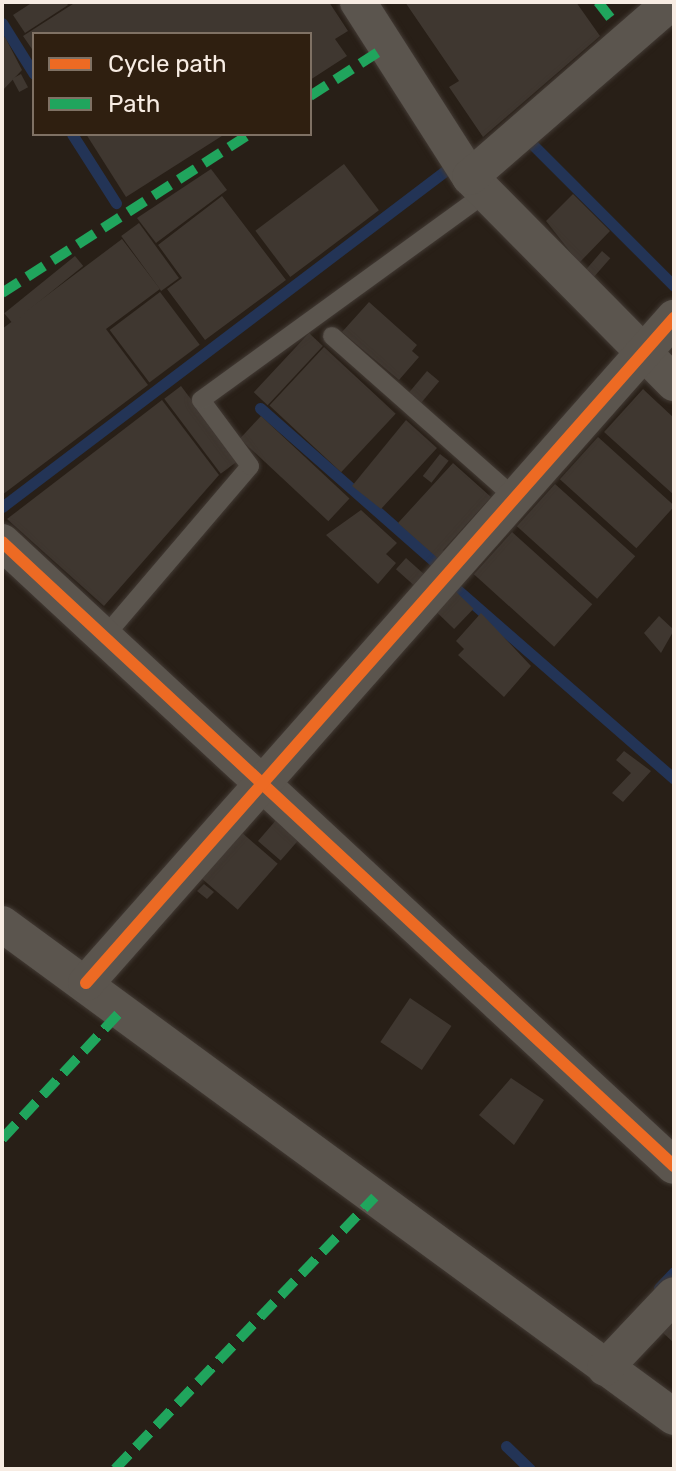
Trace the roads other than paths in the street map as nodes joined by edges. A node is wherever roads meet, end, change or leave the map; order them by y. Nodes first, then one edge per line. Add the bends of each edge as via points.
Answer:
1 (358, 2) edge
2 (671, 2) edge
3 (478, 185) junction
4 (674, 318) edge
5 (332, 336) dead end
6 (642, 354) junction
7 (674, 383) edge
8 (514, 497) junction
9 (2, 542) edge
10 (105, 636) junction
11 (263, 781) junction
12 (2, 924) edge
13 (86, 983) junction
14 (674, 1166) edge
15 (674, 1295) edge
16 (605, 1368) junction
17 (674, 1417) edge

1 - 3 street
2 - 3 street
3 - 6 street
3 - 10 lane via 201,400 250,466
4 - 6 street
5 - 8 lane
6 - 7 street
6 - 8 street
8 - 11 street
9 - 10 street
10 - 11 street
11 - 13 street
11 - 14 street
12 - 13 street
13 - 16 street
15 - 16 street
16 - 17 street

